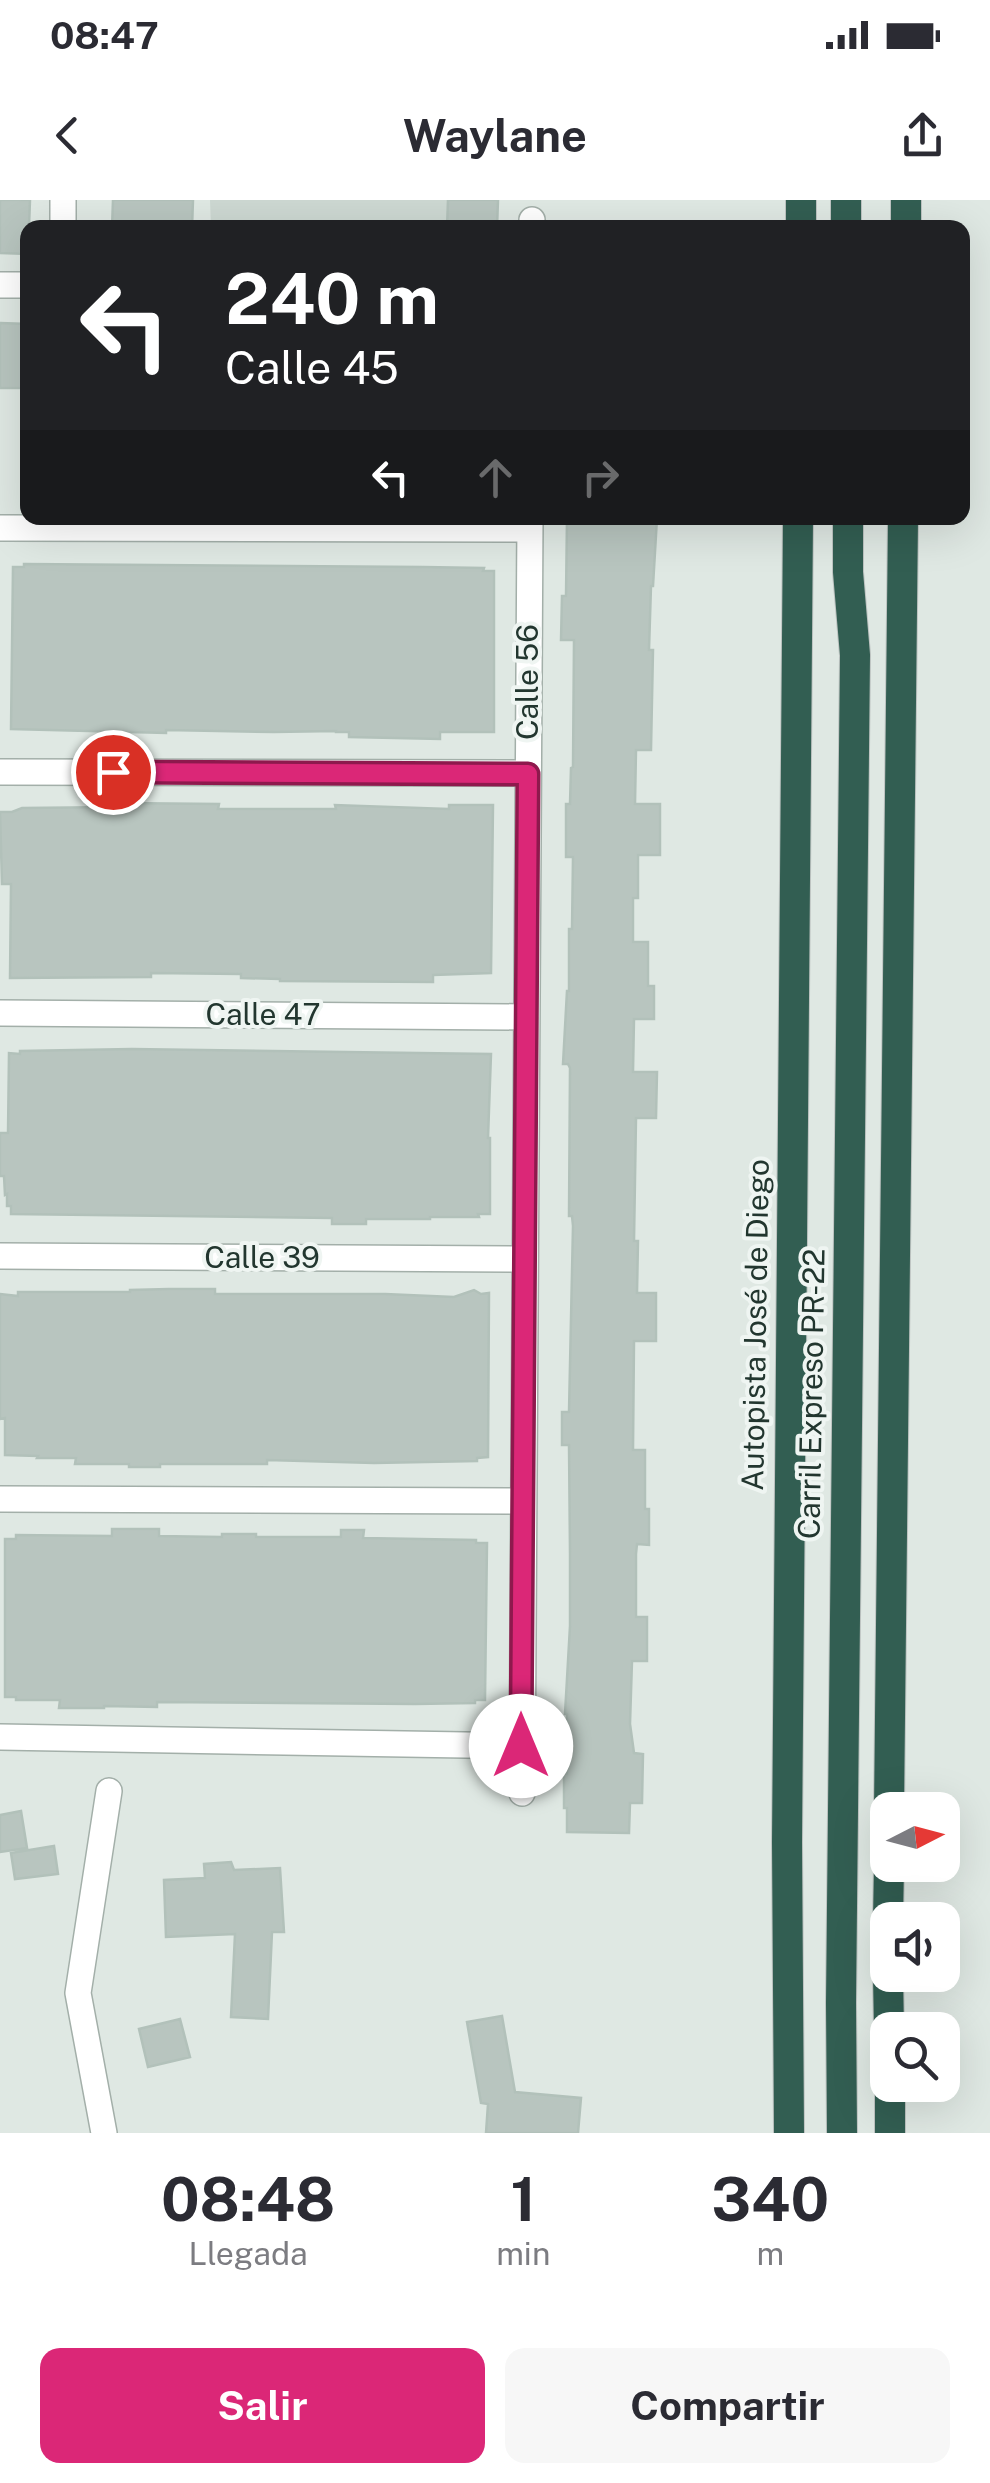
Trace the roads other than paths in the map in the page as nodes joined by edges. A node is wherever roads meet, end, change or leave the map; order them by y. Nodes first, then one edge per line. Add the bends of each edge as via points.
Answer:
1 (318, 525) edge
2 (530, 525) edge
3 (798, 525) edge
4 (848, 525) edge
5 (865, 525) edge
6 (903, 525) edge
7 (0, 528) edge
8 (854, 655) junction
9 (0, 772) edge
10 (528, 774) junction
11 (0, 1013) edge
12 (525, 1017) junction
13 (0, 1256) edge
14 (524, 1260) junction
15 (0, 1499) edge
16 (522, 1501) junction
17 (0, 1738) edge
18 (521, 1746) junction
19 (110, 1791) dead end
20 (889, 1792) edge
21 (522, 1793) dead end
22 (890, 2102) edge
23 (104, 2133) edge
24 (788, 2133) edge
25 (842, 2133) edge
26 (890, 2133) edge

1 - 7 street
2 - 10 street, Calle 56
3 - 24 highway, Autopista José de Diego
4 - 8 highway, Carril Expreso PR-22
5 - 8 highway, Carril Expreso PR-22
6 - 20 highway
8 - 25 highway, Carril Expreso PR-22
9 - 10 street
10 - 12 street, Calle 56
11 - 12 street, Calle 47
12 - 14 street, Calle 56
13 - 14 street, Calle 39
14 - 16 street, Calle 56
15 - 16 street
16 - 18 street, Calle 56
17 - 18 street
18 - 21 street, Calle 56
19 - 23 street via 78,1993
22 - 26 highway

